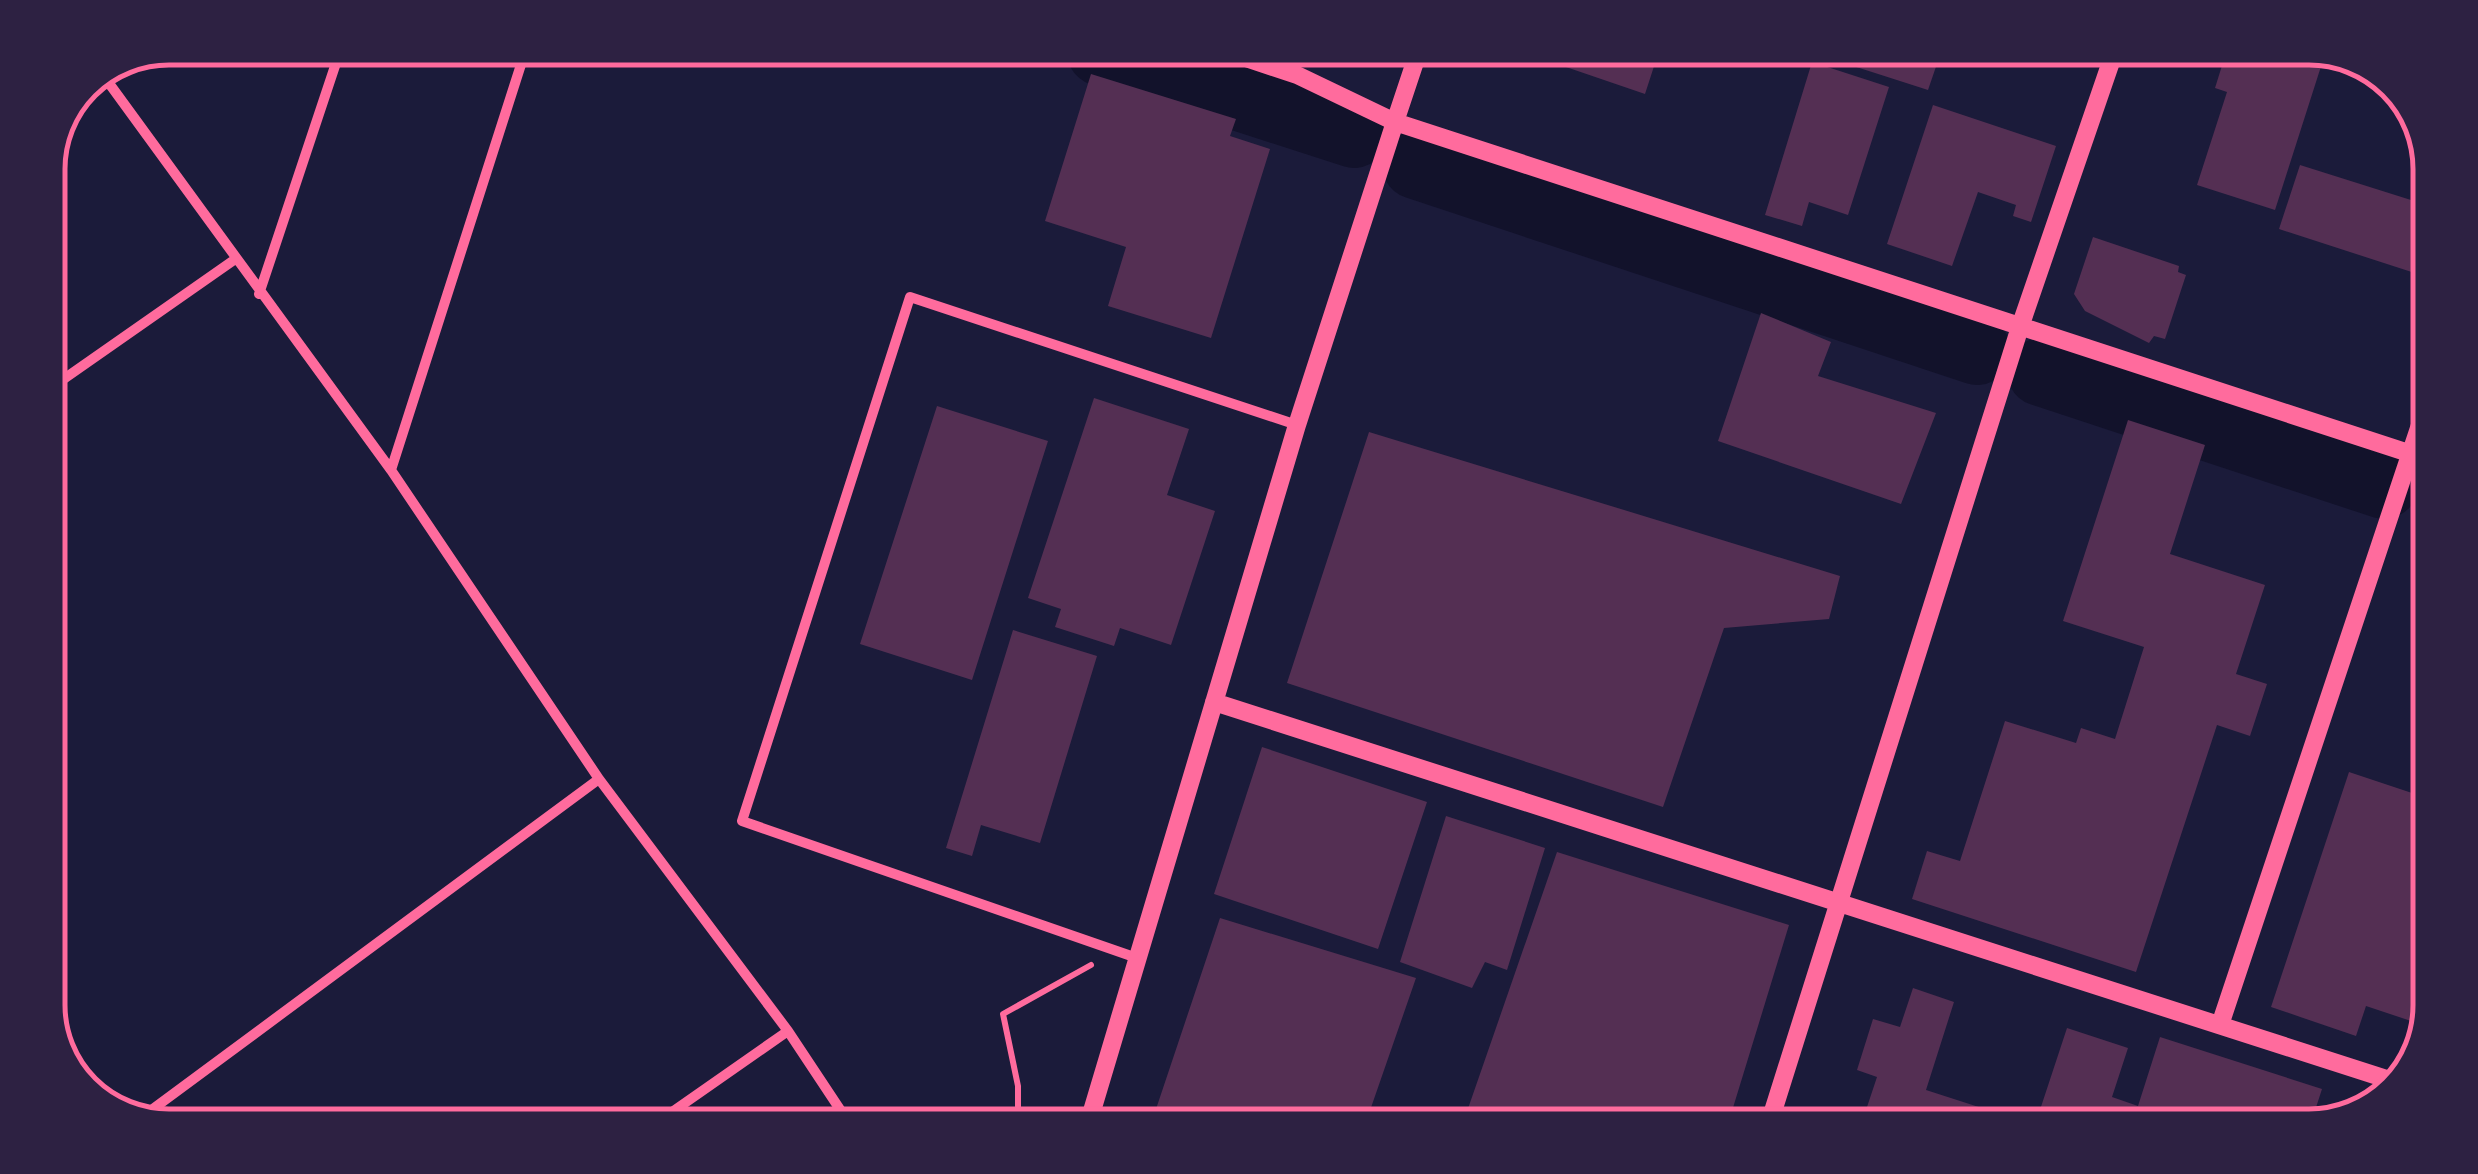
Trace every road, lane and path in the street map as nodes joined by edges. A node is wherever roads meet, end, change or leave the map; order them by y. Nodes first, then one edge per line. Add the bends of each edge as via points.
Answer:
1 (335, 65) edge
2 (521, 65) edge
3 (1267, 65) edge
4 (1414, 65) edge
5 (2110, 65) edge
6 (110, 84) edge
7 (1395, 122) junction
8 (234, 260) junction
9 (259, 294) junction
10 (2020, 327) junction
11 (65, 378) edge
12 (1297, 425) junction
13 (2413, 455) edge
14 (390, 470) junction
15 (2413, 474) edge
16 (1214, 702) junction
17 (600, 779) junction
18 (1839, 901) junction
19 (1104, 958) dead end
20 (1138, 958) junction
21 (2220, 1025) junction
22 (788, 1031) junction
23 (2382, 1078) edge
24 (155, 1108) edge
25 (676, 1109) edge
26 (841, 1109) edge
27 (1018, 1109) edge
28 (1093, 1109) edge
29 (1774, 1109) edge

1 - 9 street
2 - 14 street
3 - 7 street
4 - 7 street
5 - 10 street
6 - 8 street
7 - 10 street
7 - 12 street
8 - 9 street
8 - 11 street
9 - 14 street
10 - 13 street
10 - 18 street
12 - 16 street
12 - 20 street via 910,297 742,821
14 - 17 street
15 - 21 street
16 - 18 street
16 - 20 street
17 - 22 street
17 - 24 street
18 - 21 street
18 - 29 street
19 - 27 path via 1003,1014
20 - 28 street
21 - 23 street
22 - 25 street
22 - 26 street

